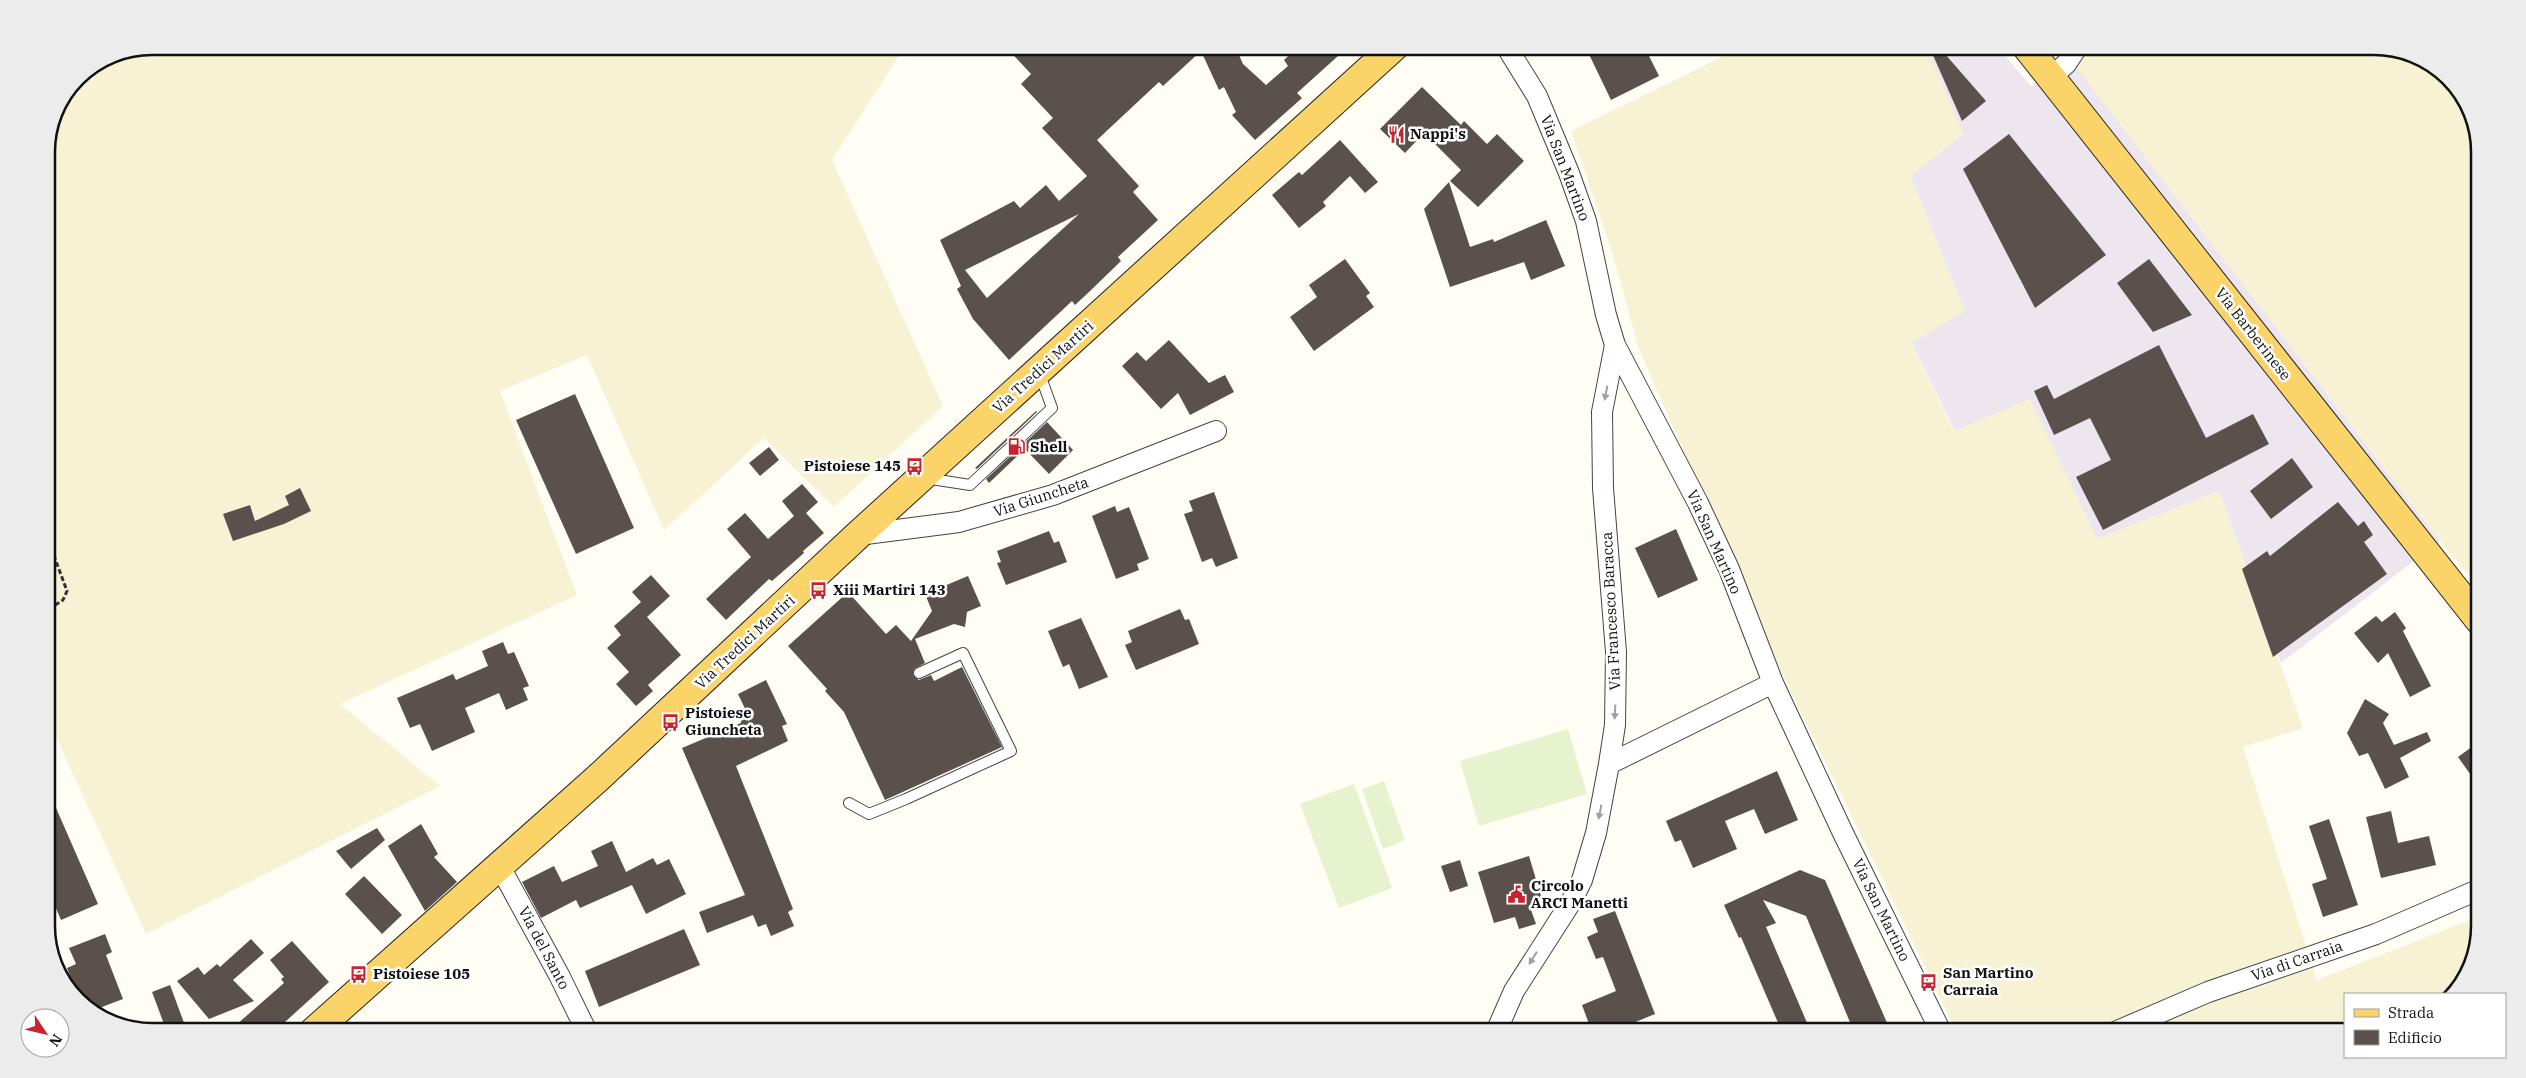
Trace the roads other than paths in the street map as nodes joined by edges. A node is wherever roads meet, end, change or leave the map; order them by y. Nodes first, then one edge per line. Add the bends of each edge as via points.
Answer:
1 (1385, 55) edge
2 (1512, 55) edge
3 (2033, 55) edge
4 (2072, 55) edge
5 (2051, 78) junction
6 (1615, 345) junction
7 (1039, 371) junction
8 (1216, 431) dead end
9 (922, 478) junction
10 (858, 535) junction
11 (2471, 611) edge
12 (919, 673) dead end
13 (1773, 683) junction
14 (1609, 764) junction
15 (849, 803) dead end
16 (500, 865) junction
17 (2471, 893) edge
18 (323, 1023) edge
19 (583, 1023) edge
20 (1500, 1023) edge
21 (1937, 1023) edge
22 (2136, 1023) edge

1 - 7 main road, Via Tredici Martiri
2 - 6 street, Via San Martino via 1537,96 1573,182 1586,221
3 - 5 main road, Via Barberinese
4 - 5 street
5 - 11 main road, Via Barberinese
6 - 13 street, Via San Martino via 1702,511 1729,569
6 -> 14 street, Via Francesco Baracca via 1602,412 1603,488 1616,652 1615,725
7 - 9 main road, Via Tredici Martiri
7 - 9 lane via 1052,408 970,485
8 - 10 street, Via Giuncheta via 1053,495 959,522
9 - 10 main road, Via Tredici Martiri
10 - 16 main road, Via Tredici Martiri via 667,716
12 - 15 lane via 963,653 1011,751 869,814
13 - 14 street
13 - 21 street, Via San Martino
14 -> 20 street, Via Francesco Baracca via 1596,833 1582,880 1514,991
16 - 18 main road, Via Tredici Martiri
16 - 19 street, Via del Santo
17 - 22 street, Via di Carraia via 2376,934 2208,992

